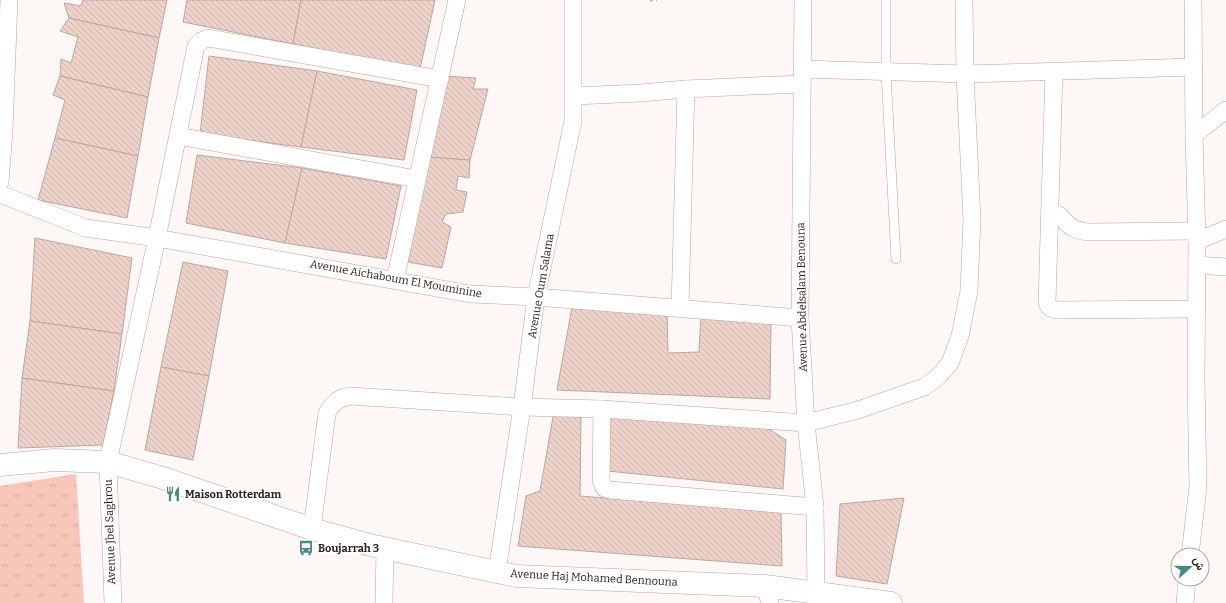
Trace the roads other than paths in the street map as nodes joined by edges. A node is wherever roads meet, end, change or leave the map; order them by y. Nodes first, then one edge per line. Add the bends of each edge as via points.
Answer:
1 (9, 0) edge
2 (457, 0) edge
3 (573, 0) edge
4 (803, 0) edge
5 (886, 0) edge
6 (964, 0) edge
7 (1193, 0) edge
8 (1194, 67) junction
9 (1054, 71) junction
10 (886, 73) junction
11 (965, 74) junction
12 (801, 77) junction
13 (440, 79) junction
14 (686, 89) junction
15 (574, 96) junction
16 (1226, 110) edge
17 (2, 131) edge
18 (1194, 135) junction
19 (178, 136) junction
20 (417, 180) junction
21 (0, 182) edge
22 (0, 194) edge
23 (1050, 213) junction
24 (1226, 229) edge
25 (1197, 236) junction
26 (157, 238) junction
27 (896, 259) dead end
28 (1197, 265) junction
29 (1226, 266) edge
30 (395, 280) junction
31 (536, 297) junction
32 (680, 308) junction
33 (1197, 309) junction
34 (800, 318) junction
35 (522, 407) junction
36 (602, 409) junction
37 (806, 423) junction
38 (108, 462) junction
39 (0, 465) edge
40 (816, 507) junction
41 (312, 529) junction
42 (1191, 547) edge
43 (385, 549) junction
44 (497, 572) junction
45 (1186, 587) edge
46 (768, 594) edge
47 (816, 594) junction
48 (114, 603) edge
49 (384, 603) edge
50 (890, 603) edge
51 (1185, 603) edge

1 - 17 street
2 - 13 street
3 - 15 street, Avenue Oum Salama
4 - 12 street, Avenue Abdelsalam Benouna
5 - 10 lane
6 - 11 street
7 - 8 street
8 - 9 street
8 - 18 street
9 - 11 street
9 - 23 street
10 - 11 street
10 - 12 street
10 - 27 lane
11 - 37 street via 972,219 969,291 960,336 950,363 938,377 924,387 858,410
12 - 14 street
12 - 34 street, Avenue Abdelsalam Benouna
13 - 19 street, Avenue Jbel Saghrou via 208,38 196,46
13 - 20 street
14 - 15 street
14 - 32 street
15 - 31 street, Avenue Oum Salama via 573,122
16 - 18 street
17 - 21 street
18 - 25 street
19 - 20 street
19 - 26 street, Avenue Jbel Saghrou
20 - 30 street
22 - 26 street, Avenue Aichaboum El Mouminine via 86,228
23 - 25 street via 1059,215 1077,231
23 - 33 street via 1047,302 1052,309
24 - 25 street
25 - 28 street
26 - 30 street, Avenue Aichaboum El Mouminine
26 - 38 street, Avenue Jbel Saghrou
28 - 29 street
28 - 33 street
30 - 31 street, Avenue Aichaboum El Mouminine via 470,294
31 - 32 street, Avenue Aichaboum El Mouminine
31 - 35 street, Avenue Oum Salama
32 - 34 street, Avenue Aichaboum El Mouminine
33 - 42 street via 1198,487
34 - 37 street, Avenue Abdelsalam Benouna
35 - 36 street
35 - 41 street via 350,396 341,398 333,403 327,413
35 - 44 street, Avenue Oum Salama
36 - 37 street
36 - 40 street via 601,480 604,488
37 - 40 street, Avenue Abdelsalam Benouna
38 - 39 street, Avenue Haj Mohamed Bennouna via 54,460
38 - 41 street, Avenue Haj Mohamed Bennouna
38 - 48 street, Avenue Jbel Saghrou
40 - 47 street, Avenue Abdelsalam Benouna
41 - 43 street, Avenue Haj Mohamed Bennouna
43 - 44 street, Avenue Haj Mohamed Bennouna
43 - 49 street
44 - 46 street, Avenue Haj Mohamed Bennouna via 516,576
45 - 51 street
46 - 47 street, Avenue Haj Mohamed Bennouna
47 - 50 street, Avenue Haj Mohamed Bennouna

